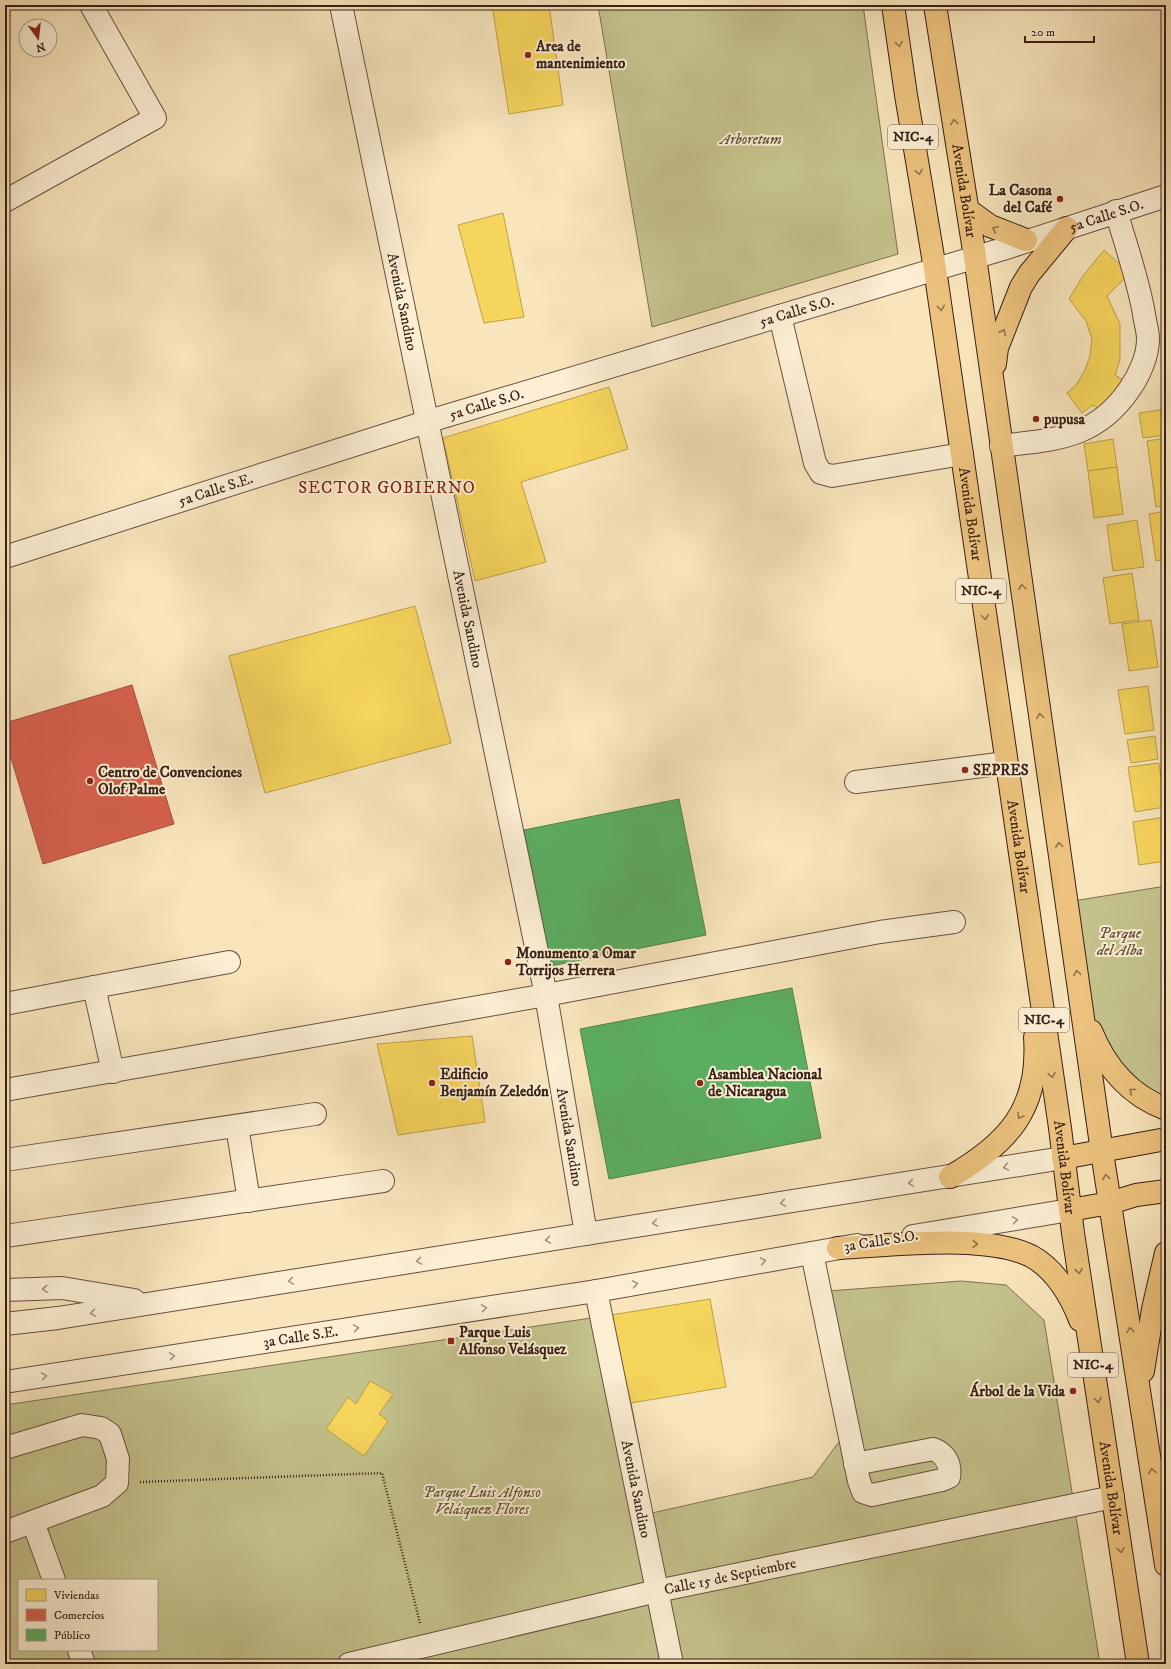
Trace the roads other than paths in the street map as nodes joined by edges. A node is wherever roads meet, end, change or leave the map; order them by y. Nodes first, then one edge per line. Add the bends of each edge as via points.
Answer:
1 (91, 5) edge
2 (341, 5) edge
3 (893, 5) edge
4 (935, 5) edge
5 (1166, 196) edge
6 (5, 200) edge
7 (968, 210) junction
8 (1116, 211) junction
9 (1067, 228) junction
10 (1026, 240) junction
11 (975, 257) junction
12 (935, 269) junction
13 (780, 316) junction
14 (992, 383) junction
15 (426, 422) junction
16 (1002, 446) junction
17 (962, 454) junction
18 (5, 557) edge
19 (1006, 763) junction
20 (856, 782) dead end
21 (1028, 912) junction
22 (954, 922) dead end
23 (229, 962) dead end
24 (94, 987) junction
25 (546, 995) junction
26 (5, 1004) edge
27 (1082, 1012) junction
28 (113, 1072) junction
29 (5, 1090) edge
30 (1166, 1109) edge
31 (315, 1114) dead end
32 (237, 1126) junction
33 (1166, 1139) edge
34 (1102, 1152) junction
35 (1063, 1158) junction
36 (5, 1160) edge
37 (950, 1177) junction
38 (383, 1182) dead end
39 (1166, 1191) edge
40 (249, 1201) junction
41 (1110, 1203) junction
42 (1070, 1210) junction
43 (586, 1234) junction
44 (5, 1236) edge
45 (838, 1248) junction
46 (812, 1253) junction
47 (1166, 1253) edge
48 (5, 1290) edge
49 (596, 1291) junction
50 (153, 1303) junction
51 (58, 1318) junction
52 (5, 1324) edge
53 (5, 1328) edge
54 (1092, 1355) junction
55 (5, 1382) edge
56 (1140, 1396) junction
57 (5, 1448) edge
58 (855, 1464) dead end
59 (1113, 1497) junction
60 (33, 1522) junction
61 (5, 1532) edge
62 (1166, 1565) edge
63 (54, 1579) edge
64 (657, 1591) junction
65 (79, 1651) edge
66 (84, 1664) edge
67 (349, 1664) edge
68 (672, 1664) edge
69 (1138, 1664) edge

1 - 6 street via 156,118
2 - 15 street, Avenida Sandino
3 -> 12 highway, Avenida Bolívar / NIC-4
7 -> 4 highway, Avenida Bolívar / NIC-4
5 - 8 street, 5a Calle S.O.
10 -> 7 highway via 990,226
7 - 11 highway, Avenida Bolívar / NIC-4
8 - 9 street, 5a Calle S.O.
8 - 16 street via 1139,290 1148,339 1136,380 1121,402 1091,428 1059,439
9 - 10 street, 5a Calle S.O.
14 -> 9 highway via 997,348 1021,287
10 - 11 street, 5a Calle S.O.
11 - 12 street, 5a Calle S.O.
11 - 14 highway, Avenida Bolívar / NIC-4
12 - 13 street, 5a Calle S.O.
12 -> 17 highway, Avenida Bolívar / NIC-4
13 - 15 street, 5a Calle S.O.
13 - 17 street via 815,463 821,474 832,476
14 - 16 highway, Avenida Bolívar / NIC-4
15 - 18 street, 5a Calle S.E.
15 - 25 street, Avenida Sandino
27 -> 16 highway, Avenida Bolívar / NIC-4
17 -> 19 highway, Avenida Bolívar / NIC-4
19 - 20 street
19 - 21 highway, Avenida Bolívar / NIC-4
21 -> 35 highway, Avenida Bolívar / NIC-4
21 -> 37 highway via 1036,1049 1036,1066 1030,1094 1020,1116 1004,1137 979,1159
22 - 25 street via 880,932
23 - 24 street
24 - 26 street
24 - 28 street
25 - 28 street
25 - 43 street, Avenida Sandino
30 -> 27 highway via 1138,1096 1114,1073 1096,1045
27 - 34 highway, Avenida Bolívar / NIC-4
28 - 29 street
31 - 32 street
32 - 36 street
32 - 40 street
33 - 34 highway
34 - 35 highway
41 -> 34 highway, Avenida Bolívar / NIC-4
35 -> 37 street
35 - 42 highway, Avenida Bolívar / NIC-4
37 -> 43 street
38 - 40 street
39 - 41 highway, 3a Calle S.O. via 1136,1195
40 - 44 street
41 - 42 highway, 3a Calle S.O.
56 -> 41 highway, Avenida Bolívar / NIC-4
45 -> 42 street, 3a Calle S.O.
42 -> 54 highway, Avenida Bolívar / NIC-4
43 -> 50 street
45 - 46 street, 3a Calle S.O.
45 -> 54 highway via 969,1244 1008,1248 1031,1256 1046,1267 1062,1286 1077,1314
49 -> 46 street, 3a Calle S.O.
46 - 58 street
47 - 56 highway via 1148,1331
50 -> 48 street via 62,1288
55 -> 49 street, 3a Calle S.E.
49 - 64 street, Avenida Sandino
50 -> 51 street
51 - 52 street
51 - 53 street
54 -> 59 highway, Avenida Bolívar / NIC-4
62 -> 56 highway, Avenida Bolívar / NIC-4
57 - 60 street via 82,1425 102,1428 110,1434 118,1459 117,1483 102,1496
59 - 64 street, Calle 15 de Septiembre
59 -> 69 highway, Avenida Bolívar / NIC-4
60 - 61 street
60 - 63 street
64 - 67 street, Calle 15 de Septiembre
64 - 68 street, Avenida Sandino
65 - 66 street

